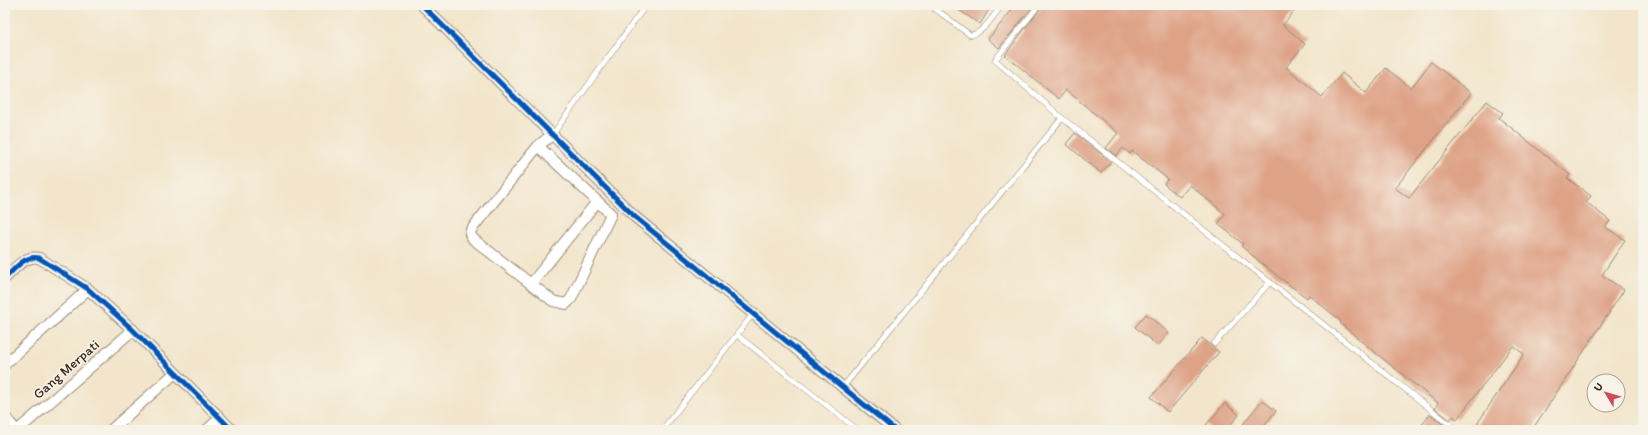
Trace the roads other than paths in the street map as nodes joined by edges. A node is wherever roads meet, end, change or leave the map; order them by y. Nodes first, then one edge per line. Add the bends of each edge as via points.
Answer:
1 (422, 5) edge
2 (646, 5) edge
3 (930, 5) edge
4 (1002, 5) edge
5 (1039, 5) edge
6 (1062, 118) junction
7 (553, 134) junction
8 (538, 146) junction
9 (596, 203) junction
10 (5, 278) edge
11 (1270, 282) junction
12 (531, 284) junction
13 (88, 289) junction
14 (753, 314) junction
15 (133, 330) junction
16 (737, 335) junction
17 (1214, 344) dead end
18 (5, 364) edge
19 (175, 373) junction
20 (843, 387) junction
21 (5, 417) edge
22 (220, 418) junction
23 (17, 430) edge
24 (112, 430) edge
25 (207, 430) edge
26 (232, 430) edge
27 (662, 430) edge
28 (858, 430) edge
29 (895, 430) edge
30 (1457, 430) edge

1 - 7 street
2 - 7 lane
3 - 4 lane via 970,35 981,31
5 - 6 lane via 995,60
6 - 11 lane
6 - 20 lane
7 - 8 street
7 - 14 street via 635,217
8 - 9 street
8 - 12 street via 470,234
9 - 12 street
9 - 12 street via 609,212 610,218 569,302 558,303
10 - 13 street via 24,260 34,257
11 - 17 lane
11 - 30 lane
13 - 15 street
13 - 18 street
14 - 16 lane
14 - 20 street
15 - 19 street
15 - 23 street, Gang Merpati
16 - 27 lane
16 - 28 lane
19 - 22 street
19 - 24 street
20 - 29 street
21 - 23 street
22 - 25 street
22 - 26 street

